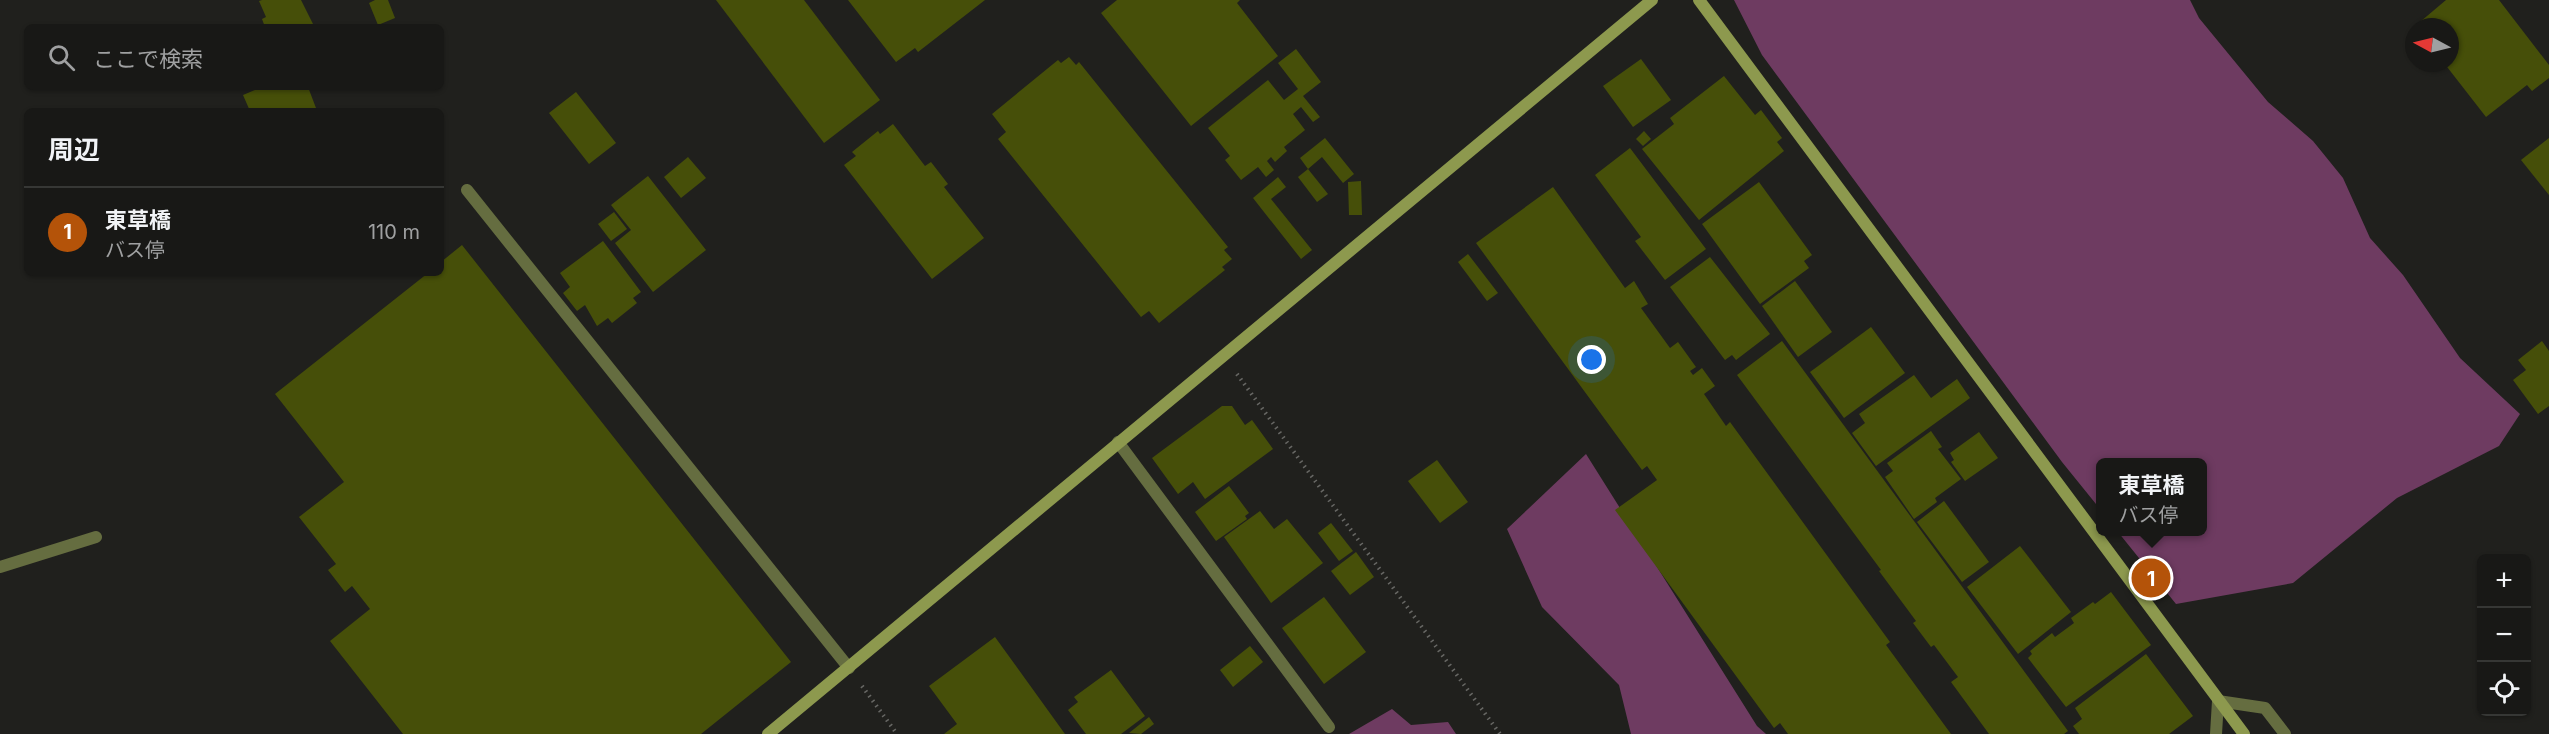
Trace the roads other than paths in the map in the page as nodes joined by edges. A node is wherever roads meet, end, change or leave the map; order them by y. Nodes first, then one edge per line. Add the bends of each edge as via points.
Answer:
1 (1652, 0) edge
2 (1699, 0) edge
3 (467, 190) dead end
4 (1119, 442) junction
5 (96, 537) dead end
6 (0, 567) edge
7 (849, 668) junction
8 (2218, 701) junction
9 (1329, 727) dead end
10 (768, 734) edge
11 (2216, 734) edge
12 (2244, 734) edge
13 (2285, 734) edge

1 - 4 street
2 - 8 street
3 - 7 street
4 - 7 street
4 - 9 street
5 - 6 street
7 - 10 street
8 - 11 street
8 - 12 street
8 - 13 street via 2265,708

